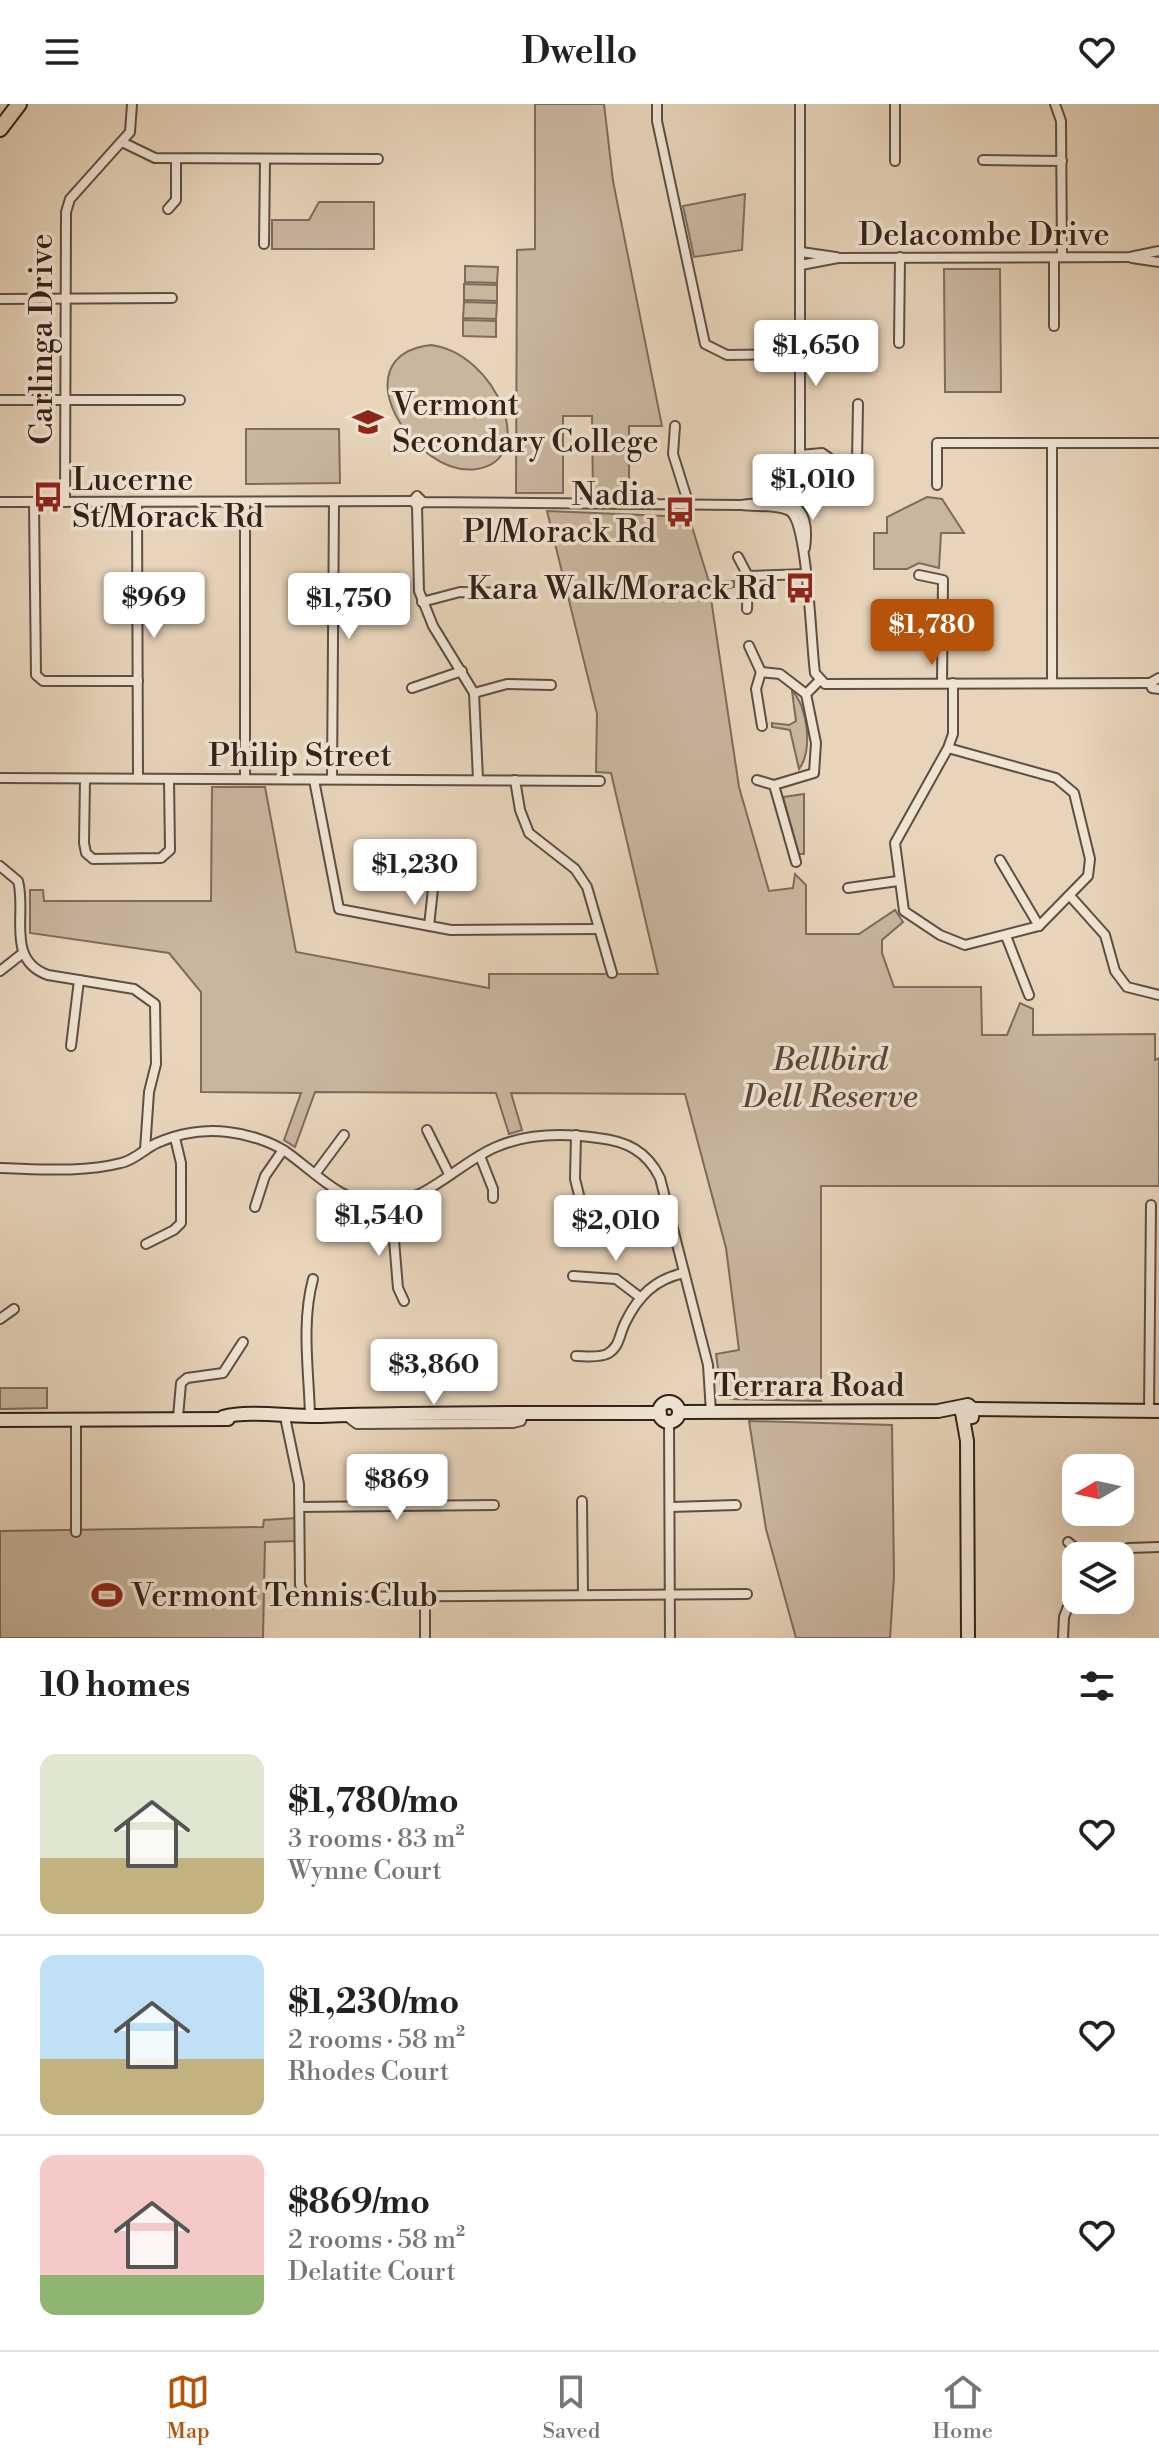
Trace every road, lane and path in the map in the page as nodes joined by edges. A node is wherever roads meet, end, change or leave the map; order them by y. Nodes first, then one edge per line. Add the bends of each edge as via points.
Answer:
1 (19, 104) edge
2 (132, 104) edge
3 (657, 104) edge
4 (800, 104) edge
5 (895, 104) edge
6 (1055, 104) edge
7 (0, 129) edge
8 (122, 142) junction
9 (176, 159) junction
10 (378, 159) dead end
11 (265, 160) junction
12 (983, 160) dead end
13 (895, 161) dead end
14 (1062, 161) junction
15 (168, 209) dead end
16 (264, 244) dead end
17 (1159, 251) edge
18 (801, 252) junction
19 (900, 257) junction
20 (1130, 257) junction
21 (838, 258) junction
22 (1058, 258) junction
23 (1159, 262) edge
24 (801, 265) junction
25 (172, 298) dead end
26 (0, 299) edge
27 (66, 299) junction
28 (1054, 326) dead end
29 (899, 343) dead end
30 (800, 354) junction
31 (0, 400) edge
32 (180, 400) dead end
33 (65, 401) junction
34 (858, 404) dead end
35 (675, 426) dead end
36 (1159, 443) edge
37 (1052, 445) junction
38 (800, 455) junction
39 (937, 485) dead end
40 (0, 502) edge
41 (34, 502) junction
42 (65, 502) junction
43 (137, 502) junction
44 (245, 502) junction
45 (334, 502) junction
46 (418, 503) junction
47 (689, 505) junction
48 (792, 509) junction
49 (738, 557) dead end
50 (806, 574) junction
51 (952, 574) dead end
52 (919, 575) dead end
53 (748, 576) junction
54 (943, 580) junction
55 (524, 593) dead end
56 (422, 602) junction
57 (747, 609) dead end
58 (749, 646) dead end
59 (462, 671) junction
60 (761, 672) junction
61 (1155, 680) edge
62 (138, 681) junction
63 (819, 681) junction
64 (942, 683) junction
65 (953, 683) junction
66 (1052, 683) junction
67 (551, 685) dead end
68 (412, 688) dead end
69 (1159, 689) edge
70 (474, 693) junction
71 (806, 694) junction
72 (762, 726) dead end
73 (948, 748) junction
74 (0, 778) edge
75 (138, 778) junction
76 (85, 779) junction
77 (169, 779) junction
78 (245, 779) junction
79 (332, 779) junction
80 (478, 779) junction
81 (314, 780) junction
82 (515, 780) junction
83 (757, 780) dead end
84 (600, 781) dead end
85 (774, 785) junction
86 (1000, 860) dead end
87 (796, 862) dead end
88 (0, 866) edge
89 (429, 869) dead end
90 (898, 881) junction
91 (848, 888) dead end
92 (1071, 897) junction
93 (429, 926) junction
94 (1039, 926) junction
95 (599, 929) junction
96 (1006, 936) junction
97 (23, 953) junction
98 (0, 971) edge
99 (612, 973) dead end
100 (79, 980) junction
101 (1029, 995) dead end
102 (1159, 995) edge
103 (71, 1046) dead end
104 (146, 1120) junction
105 (427, 1130) dead end
106 (344, 1135) dead end
107 (576, 1135) junction
108 (172, 1138) junction
109 (145, 1150) junction
110 (283, 1150) junction
111 (480, 1156) junction
112 (0, 1168) edge
113 (315, 1174) junction
114 (449, 1174) junction
115 (579, 1195) dead end
116 (493, 1198) dead end
117 (391, 1204) junction
118 (1151, 1205) dead end
119 (255, 1207) dead end
120 (146, 1244) dead end
121 (684, 1273) junction
122 (573, 1276) dead end
123 (313, 1279) dead end
124 (641, 1298) junction
125 (404, 1301) dead end
126 (14, 1309) dead end
127 (0, 1319) edge
128 (243, 1342) dead end
129 (576, 1356) dead end
130 (1154, 1411) edge
131 (711, 1412) junction
132 (967, 1414) junction
133 (310, 1416) junction
134 (178, 1417) junction
135 (285, 1417) junction
136 (664, 1417) junction
137 (76, 1419) junction
138 (0, 1420) edge
139 (582, 1501) dead end
140 (494, 1505) dead end
141 (736, 1505) dead end
142 (300, 1507) junction
143 (671, 1507) junction
144 (76, 1532) dead end
145 (1159, 1547) edge
146 (1134, 1548) edge
147 (583, 1593) junction
148 (670, 1594) junction
149 (747, 1594) dead end
150 (425, 1597) junction
151 (1065, 1614) edge
152 (425, 1638) edge
153 (670, 1638) edge
154 (968, 1638) edge
155 (1063, 1638) edge

1 - 7 main road
2 - 8 street, Carlinga Drive via 132,125
3 - 30 street via 705,344 727,355
4 - 18 street
5 - 13 street
6 - 14 street
8 - 9 street via 144,155
8 - 27 street, Carlinga Drive via 70,199
9 - 11 street
9 - 15 street via 176,200
10 - 11 street
11 - 16 street
12 - 14 street
14 - 22 street
17 - 20 street, Delacombe Drive
18 - 21 street, Delacombe Drive
18 - 24 street
19 - 21 street, Delacombe Drive
19 - 22 street, Delacombe Drive
19 - 29 street
20 - 22 street, Delacombe Drive
20 - 23 street, Delacombe Drive
21 - 24 street, Delacombe Drive
22 - 28 street
24 - 30 street
25 - 27 street
26 - 27 street
27 - 33 street, Carlinga Drive
30 - 38 street
31 - 33 street
32 - 33 street
33 - 42 street, Carlinga Drive
34 - 38 street via 857,462 839,465 822,453
35 - 47 street via 673,454
36 - 37 street
37 - 39 street via 937,443
37 - 66 street
38 - 48 street via 799,495
40 - 41 street
41 - 42 street
41 - 62 street via 34,669 39,679
42 - 43 street
43 - 44 street
43 - 62 street
44 - 45 street
44 - 78 street
45 - 46 street
45 - 79 street
46 - 47 street
46 - 56 street
47 - 48 street
48 - 50 street
49 - 53 street
50 - 53 street
50 - 63 street
51 - 54 street
52 - 54 street
53 - 57 street
54 - 64 street
55 - 56 street via 460,592
56 - 59 street
58 - 60 street
59 - 68 street
59 - 70 street
60 - 71 street via 780,674
60 - 72 street via 756,689
61 - 66 street
61 - 69 street via 1152,688
62 - 75 street
63 - 64 street
63 - 71 street
64 - 65 street
65 - 66 street
65 - 73 street
67 - 70 street via 507,684
70 - 80 street
71 - 85 street via 816,743 814,773
73 - 90 street via 895,843
73 - 92 street via 1068,785 1090,868 1085,883
74 - 76 street, Philip Street
75 - 76 street, Philip Street
75 - 77 street, Philip Street
76 - 77 street via 84,843 93,859 161,858 170,850
77 - 78 street, Philip Street
78 - 81 street, Philip Street
79 - 80 street, Philip Street
79 - 81 street, Philip Street
80 - 82 street, Philip Street
81 - 93 street via 339,909
82 - 84 street, Philip Street
82 - 95 street via 529,833 581,877
83 - 85 street
85 - 87 street
86 - 94 street
88 - 97 street via 19,886
89 - 93 street via 434,880
90 - 91 street
90 - 96 street via 910,918 955,943
92 - 94 street
92 - 102 street via 1105,935 1115,971 1127,987
93 - 95 street
94 - 96 street
95 - 99 street
96 - 101 street
97 - 98 street
97 - 100 street via 42,973
100 - 103 street
100 - 104 street via 134,989 155,1004 156,1064
104 - 108 street via 150,1132
104 - 109 street
105 - 114 street
106 - 113 street
107 - 111 street via 516,1141
107 - 115 street
107 - 121 street via 618,1140 646,1156 660,1178
108 - 109 street
108 - 110 street via 228,1132
108 - 120 street via 181,1163 181,1223
109 - 112 street via 132,1160 105,1166
110 - 113 street
110 - 119 street via 265,1176
111 - 114 street
111 - 116 street
113 - 117 street via 354,1199
114 - 117 street
117 - 125 street via 398,1288
118 - 130 street
121 - 124 street via 660,1279
121 - 131 street via 708,1365
122 - 124 street via 616,1279
123 - 133 street via 307,1299
124 - 129 street via 624,1323 618,1345 605,1356
126 - 127 street
128 - 134 street via 223,1373 181,1383
130 - 132 main road, Terrara Road
131 - 132 main road, Terrara Road
131 - 136 main road, Terrara Road via 679,1412 669,1402 662,1406
132 - 154 main road
133 - 135 main road
133 - 136 main road via 426,1411
134 - 135 main road
134 - 137 main road
135 - 142 street
136 - 143 street
137 - 138 main road
137 - 144 street
139 - 147 street
140 - 142 street
141 - 143 street
142 - 150 street via 300,1585 305,1595
143 - 148 street
145 - 146 street
147 - 148 street
147 - 150 street
148 - 149 street
148 - 153 street
150 - 152 street
151 - 155 street

